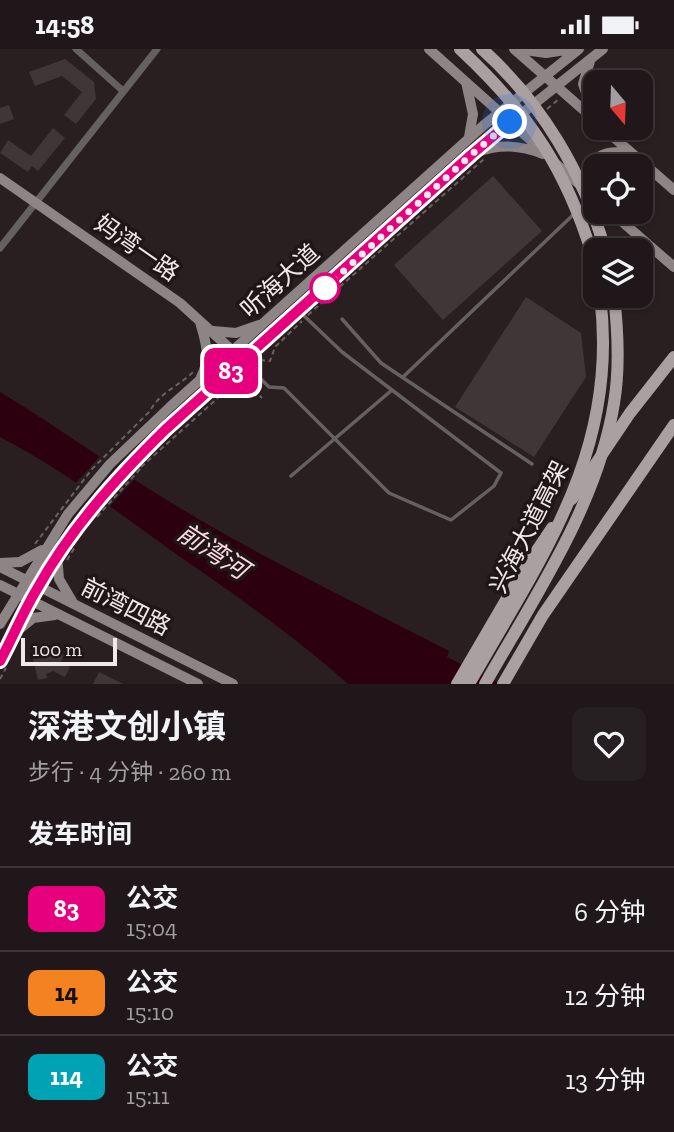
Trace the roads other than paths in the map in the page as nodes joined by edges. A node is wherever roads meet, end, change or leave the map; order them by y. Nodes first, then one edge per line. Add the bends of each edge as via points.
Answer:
1 (76, 49) edge
2 (157, 49) edge
3 (429, 49) edge
4 (458, 49) edge
5 (482, 49) edge
6 (516, 49) edge
7 (572, 49) edge
8 (579, 49) edge
9 (603, 49) edge
10 (593, 57) junction
11 (586, 70) edge
12 (544, 76) junction
13 (466, 82) junction
14 (556, 86) junction
15 (124, 91) junction
16 (583, 109) edge
17 (500, 112) junction
18 (510, 122) junction
19 (617, 140) edge
20 (466, 142) junction
21 (606, 154) edge
22 (626, 154) edge
23 (633, 154) edge
24 (471, 155) junction
25 (548, 156) junction
26 (653, 172) edge
27 (0, 179) edge
28 (583, 187) edge
29 (674, 190) edge
30 (35, 203) junction
31 (583, 207) edge
32 (625, 224) edge
33 (587, 238) edge
34 (601, 238) edge
35 (0, 248) edge
36 (674, 267) edge
37 (601, 308) edge
38 (614, 308) edge
39 (302, 314) junction
40 (200, 319) junction
41 (342, 319) dead end
42 (265, 323) junction
43 (211, 330) junction
44 (233, 351) junction
45 (673, 359) edge
46 (243, 361) junction
47 (403, 377) junction
48 (199, 381) junction
49 (392, 390) junction
50 (674, 425) edge
51 (335, 438) junction
52 (532, 464) dead end
53 (291, 476) dead end
54 (47, 546) junction
55 (58, 555) junction
56 (0, 565) edge
57 (26, 580) junction
58 (0, 585) edge
59 (38, 586) junction
60 (18, 593) junction
61 (31, 599) junction
62 (0, 605) edge
63 (76, 606) junction
64 (64, 616) junction
65 (0, 623) edge
66 (15, 633) junction
67 (0, 661) edge
68 (198, 684) edge
69 (233, 684) edge
70 (457, 684) edge
71 (469, 684) edge
72 (485, 684) edge
73 (503, 684) edge

1 - 15 street
2 - 15 street
3 - 13 main road
4 - 33 main road, bridge via 511,100 550,154
5 - 34 main road, bridge via 522,90 561,146
6 - 7 main road via 546,53
6 - 12 main road
8 - 12 main road, 听海大道
9 - 10 main road, 听海大道
10 - 11 main road
10 - 14 main road, 听海大道
12 - 14 main road
12 - 17 main road, 听海大道
13 - 17 main road
13 - 20 main road via 473,114
14 - 16 main road
14 - 18 main road, 听海大道
15 - 30 street
17 - 18 main road
17 - 20 main road, 听海大道
18 - 24 main road, 听海大道
18 - 25 main road
19 - 23 main road
20 - 42 main road, 听海大道
21 - 22 main road
24 - 25 main road via 514,146
24 - 39 main road, 听海大道
25 - 28 main road
26 - 29 main road
27 - 30 main road, 妈湾一路
30 - 35 street
30 - 40 main road, 妈湾一路
31 - 47 lane
32 - 36 main road
37 - 71 main road, 兴海大道高架, bridge via 600,398 582,473 547,547
38 - 72 main road, 兴海大道高架, bridge via 615,400 604,447 561,549
39 - 46 main road, 听海大道
39 - 49 lane
40 - 43 main road, 妈湾一路
40 - 48 main road via 208,352
41 - 47 lane via 381,363
42 - 43 main road via 236,333
42 - 44 main road, 听海大道
43 - 44 main road, 妈湾一路
44 - 46 main road, 妈湾一路
44 - 48 main road, 听海大道
45 - 70 main road via 630,413 523,571
46 - 51 lane via 269,387 284,388
46 - 55 main road, 听海大道 via 137,464
47 - 52 lane
48 - 54 main road, 听海大道 via 120,447 74,498
49 - 51 lane
49 - 51 lane via 502,473 494,486 451,520 389,493
50 - 73 main road via 543,615
51 - 53 lane
54 - 56 main road via 20,562
54 - 57 main road, 听海大道
55 - 59 main road, 听海大道
55 - 63 main road via 59,579
56 - 57 main road, 前湾四路
57 - 59 main road, 前湾四路
57 - 60 main road, 听海大道
58 - 60 main road, 前湾四路
59 - 61 main road, 听海大道
59 - 63 main road, 前湾四路
60 - 61 main road, 前湾四路
60 - 65 main road, 听海大道
61 - 64 main road, 前湾四路
61 - 66 main road, 听海大道
62 - 65 main road
63 - 69 main road, 前湾四路
64 - 66 main road via 38,616
64 - 68 main road, 前湾四路
66 - 67 main road, 听海大道

